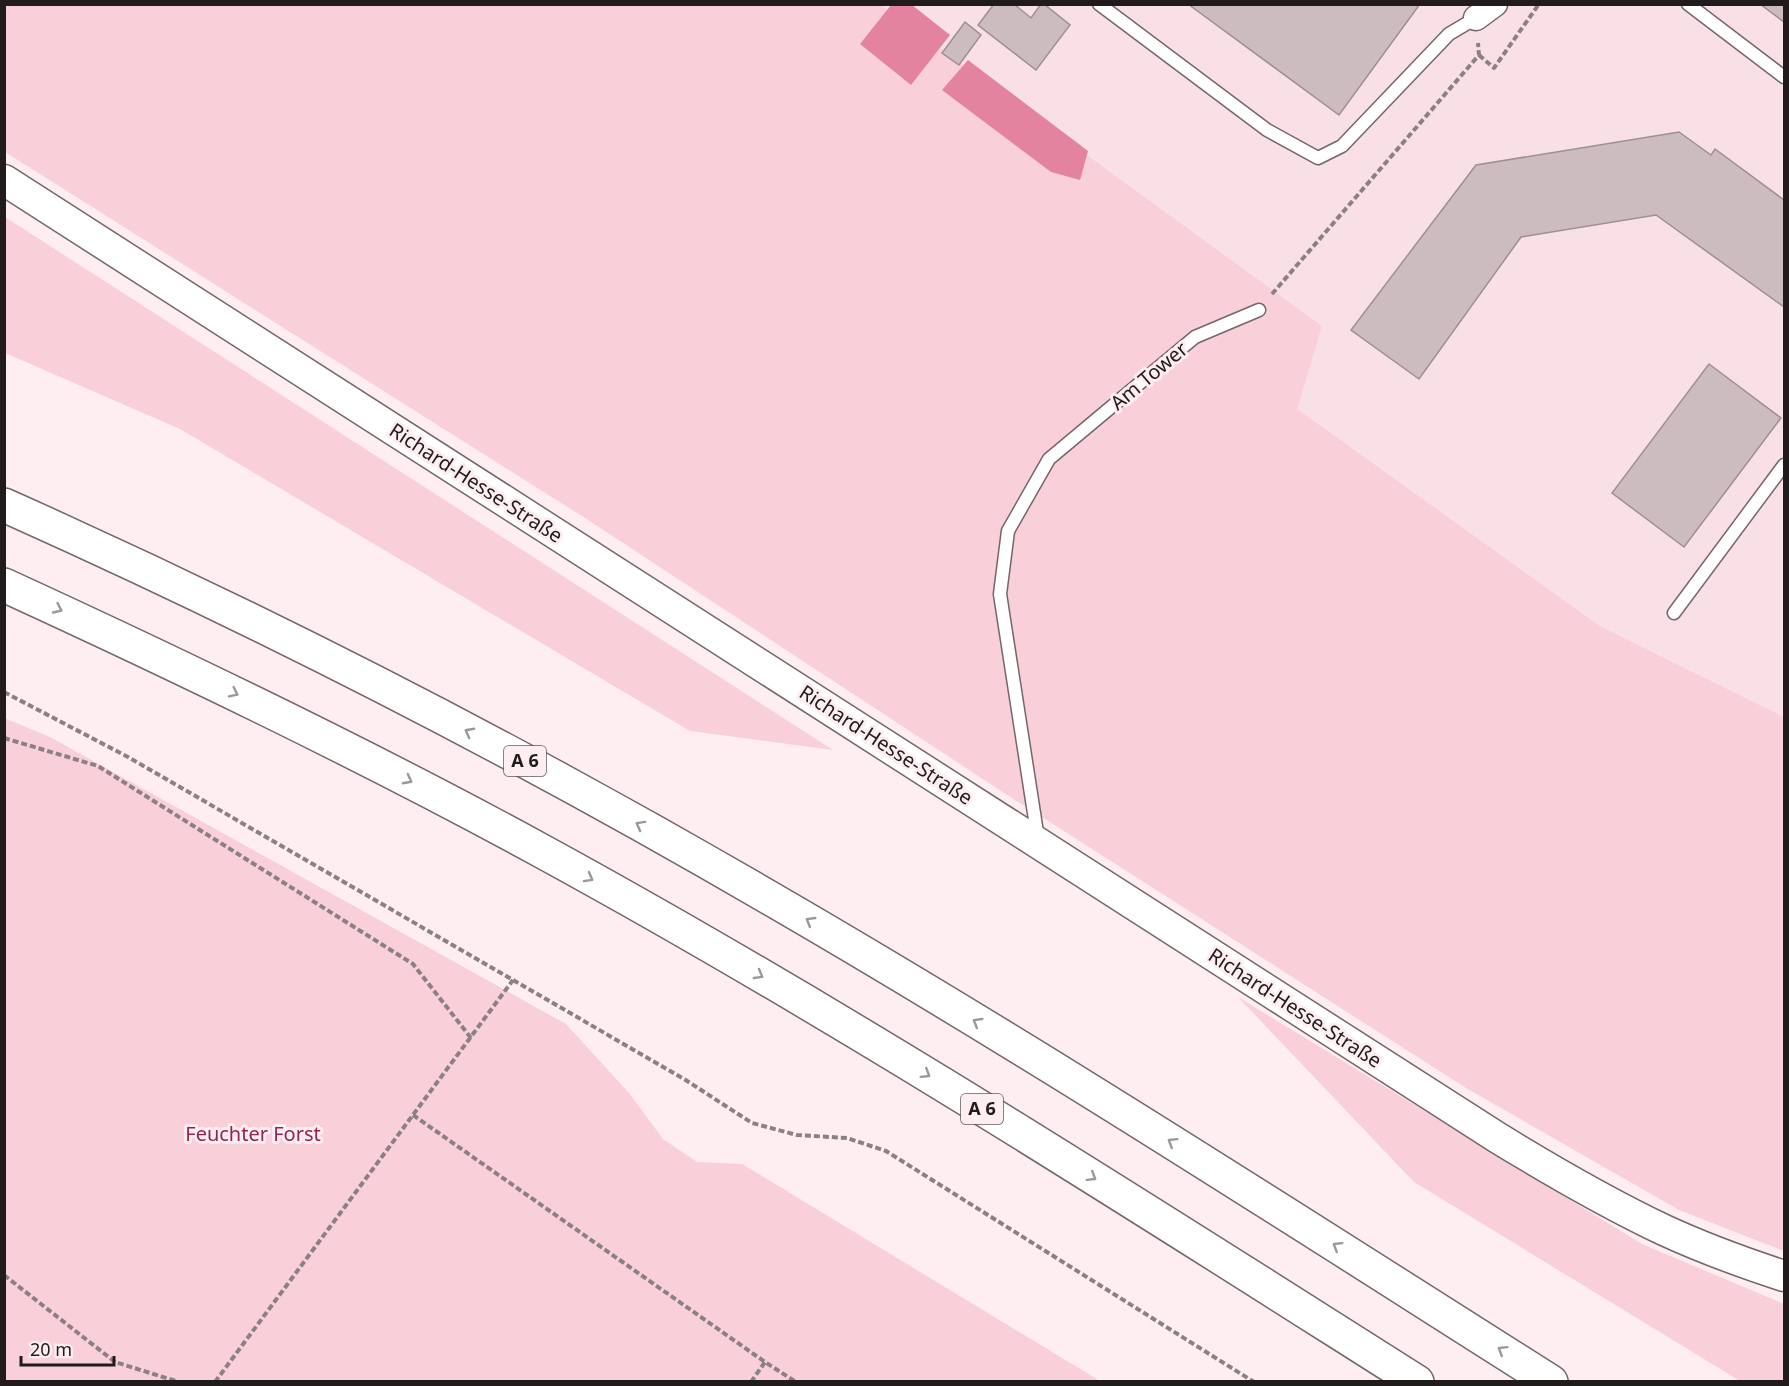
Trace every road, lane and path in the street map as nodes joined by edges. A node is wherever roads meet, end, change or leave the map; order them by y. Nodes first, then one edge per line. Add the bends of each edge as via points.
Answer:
1 (1099, 4) edge
2 (1539, 4) edge
3 (1688, 4) edge
4 (1486, 11) edge
5 (1479, 55) junction
6 (1785, 77) edge
7 (4, 180) edge
8 (1259, 310) joint
9 (1785, 465) edge
10 (4, 505) edge
11 (4, 585) edge
12 (1674, 613) dead end
13 (4, 692) edge
14 (4, 738) edge
15 (1038, 843) junction
16 (513, 981) junction
17 (471, 1038) junction
18 (413, 1114) junction
19 (4, 1275) edge
20 (1785, 1276) edge
21 (765, 1362) junction
22 (179, 1382) edge
23 (215, 1382) edge
24 (751, 1382) edge
25 (796, 1382) edge
26 (1254, 1382) edge
27 (1417, 1382) edge
28 (1551, 1382) edge

1 - 4 lane via 1267,130 1318,158 1342,146 1449,34
2 - 5 path via 1494,68
3 - 6 lane
4 - 5 path
5 - 8 path
7 - 15 street, Richard-Hesse-Straße
8 - 15 lane, Am Tower via 1195,337 1049,459 1008,531 1000,594
9 - 12 lane
28 -> 10 highway, A 6 via 1047,1064 766,895 361,675 177,584
11 -> 27 highway, A 6 via 391,771 652,913 896,1055
13 - 16 path via 128,757
14 - 17 path via 98,766 413,964
15 - 20 street, Richard-Hesse-Straße via 1546,1167 1664,1230
16 - 17 path
16 - 26 path via 684,1079 752,1124 797,1135 847,1138 886,1151
17 - 18 path
18 - 21 path
18 - 23 path
19 - 22 path via 115,1362
21 - 24 path
21 - 25 path

